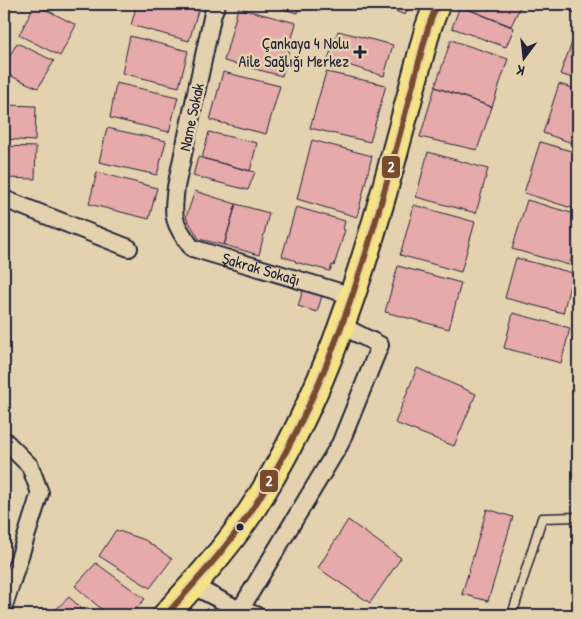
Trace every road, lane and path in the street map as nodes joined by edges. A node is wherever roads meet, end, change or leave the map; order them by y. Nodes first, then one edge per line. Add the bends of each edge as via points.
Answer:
1 (217, 4) edge
2 (438, 4) edge
3 (4, 199) edge
4 (179, 231) joint
5 (129, 248) dead end
6 (354, 296) junction
7 (342, 326) junction
8 (4, 440) edge
9 (578, 517) edge
10 (193, 586) junction
11 (4, 606) edge
12 (240, 610) junction
13 (166, 615) edge
14 (256, 615) edge
15 (512, 615) edge

1 - 4 street, Name Sokak via 176,187 173,213
2 - 6 main road via 428,28
3 - 5 street
4 - 6 street, Şakrak Sokağı via 192,248
6 - 7 main road
7 - 10 main road via 307,413 283,459 240,528
7 - 12 street via 380,345 340,444
8 - 11 street via 30,466 40,493
9 - 15 lane via 542,518
10 - 12 street
10 - 13 main road
12 - 14 street

